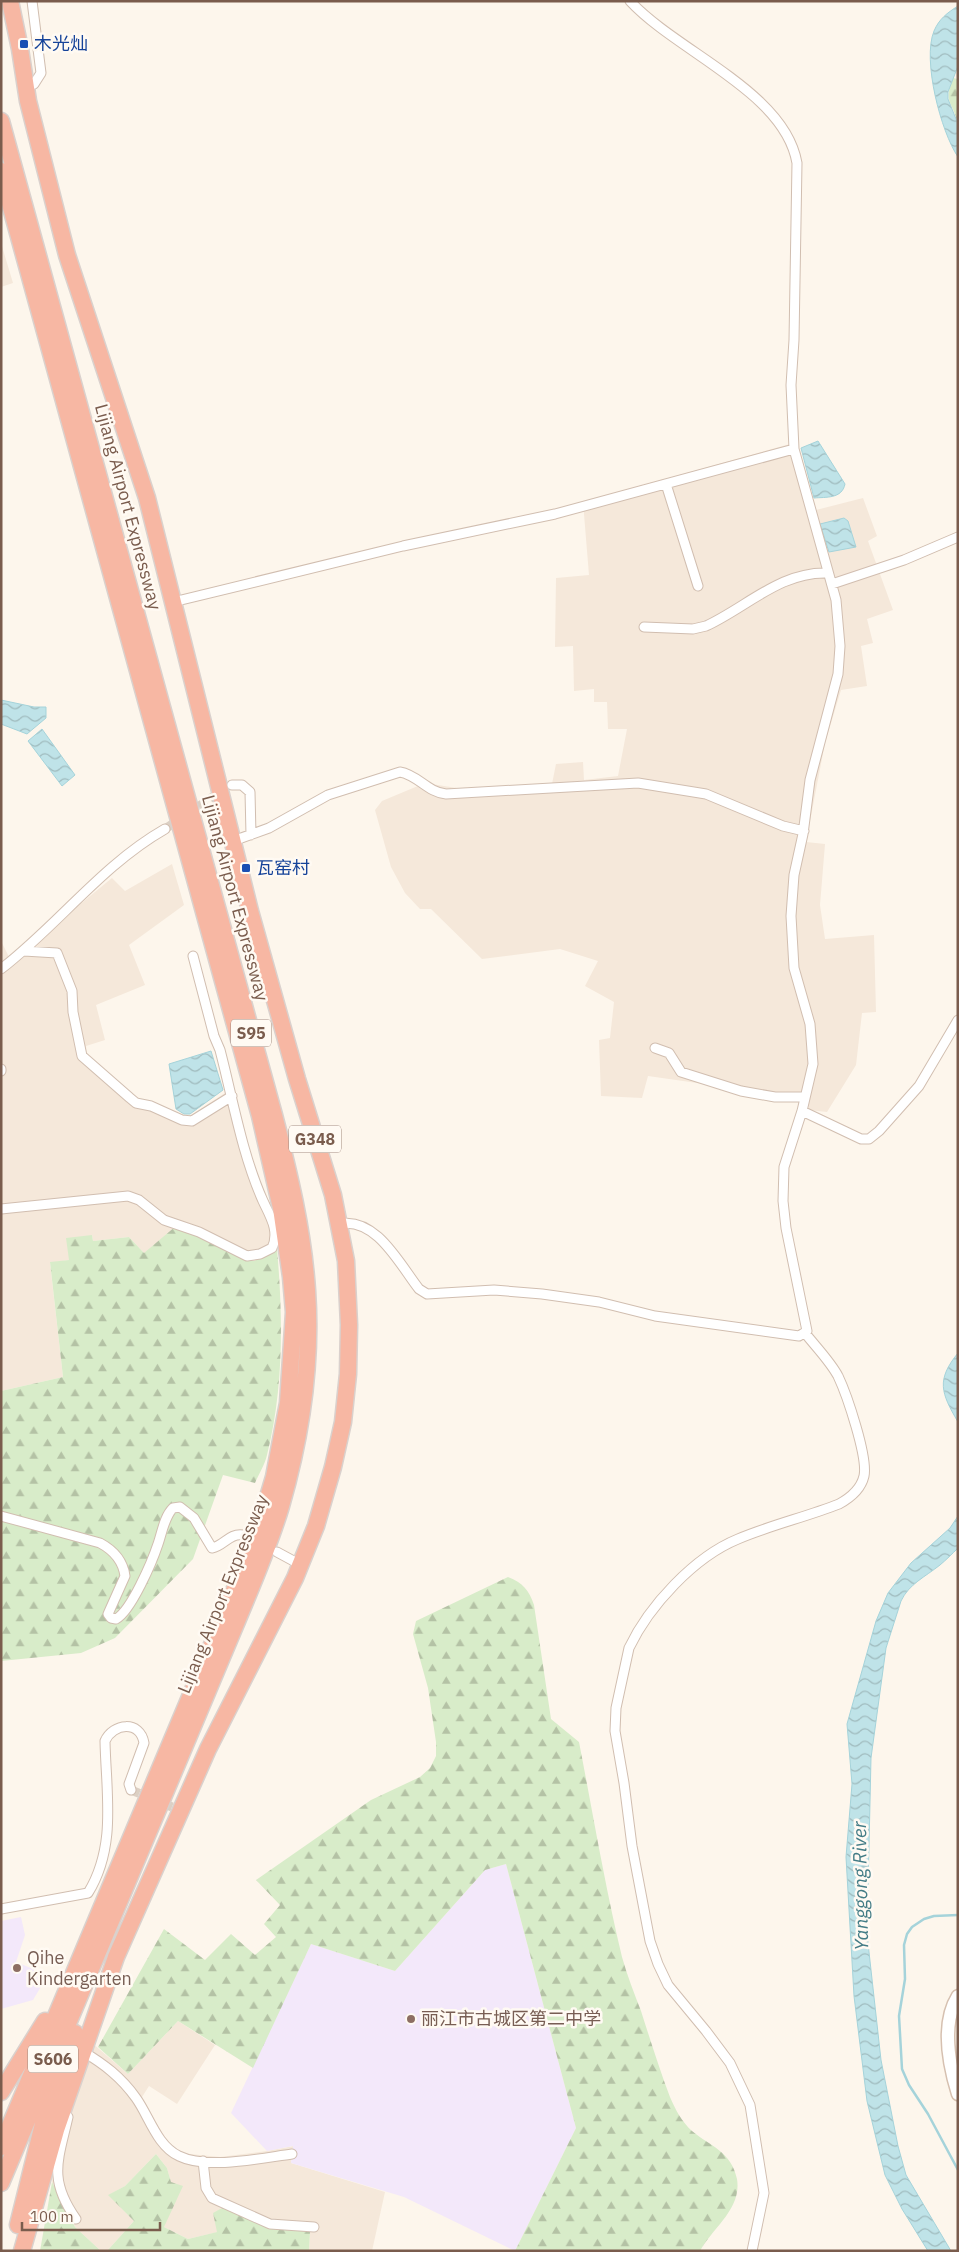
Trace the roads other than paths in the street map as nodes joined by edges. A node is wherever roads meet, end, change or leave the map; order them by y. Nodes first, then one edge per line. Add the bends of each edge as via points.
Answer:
1 (10, 1) edge
2 (32, 1) edge
3 (630, 1) edge
4 (26, 87) junction
5 (1, 120) edge
6 (1, 171) edge
7 (794, 449) junction
8 (666, 484) junction
9 (958, 537) edge
10 (828, 572) junction
11 (832, 584) junction
12 (698, 586) dead end
13 (173, 602) junction
14 (644, 628) dead end
15 (232, 785) dead end
16 (165, 829) tunnel mouth
17 (804, 832) junction
18 (251, 835) junction
19 (233, 841) junction
20 (24, 951) junction
21 (192, 956) dead end
22 (1, 969) edge
23 (958, 1020) edge
24 (655, 1048) dead end
25 (232, 1096) junction
26 (805, 1097) junction
27 (802, 1111) junction
28 (1, 1209) edge
29 (339, 1224) junction
30 (805, 1333) junction
31 (1, 1516) edge
32 (243, 1535) dead end
33 (277, 1552) dead end
34 (301, 1565) junction
35 (131, 1790) dead end
36 (1, 1909) edge
37 (98, 1933) junction
38 (958, 1996) edge
39 (82, 2051) junction
40 (1, 2092) edge
41 (958, 2094) edge
42 (64, 2104) junction
43 (1, 2148) edge
44 (292, 2154) dead end
45 (203, 2161) junction
46 (1, 2183) edge
47 (76, 2219) dead end
48 (314, 2228) dead end
49 (12, 2251) edge
50 (22, 2251) edge
51 (752, 2251) edge

1 - 4 highway, G348
2 - 4 street via 41,73 38,81
3 - 7 street via 658,28 761,101 780,122 793,145 798,172 791,385
4 - 13 highway, G348 via 73,276 137,464
5 - 37 highway, Lijiang Airport Expressway / S95 via 274,1115 296,1206 307,1290 308,1334 303,1405 295,1453 280,1508 235,1626
6 - 37 highway, Lijiang Airport Expressway / S95 via 260,1116 282,1208 293,1291 288,1403 281,1450 267,1504
7 - 8 street
7 - 10 street
8 - 12 street
8 - 13 street via 555,514 403,546
9 - 11 street via 904,560
10 - 11 street
10 - 14 street via 791,578 706,626 693,629
11 - 17 street via 839,623 840,660 810,780
13 - 19 highway, G348
15 - 18 street via 242,785 250,792
16 - 20 street via 138,845 113,866
17 - 18 street via 706,794 638,783 446,794 431,790 400,772 328,795
17 - 26 street via 794,875 791,916 794,968 807,1013 813,1050
18 - 19 street
19 - 29 highway, G348 via 273,995
20 - 22 street
20 - 25 street via 57,953 72,991 82,1056 136,1103 192,1121
21 - 25 street
23 - 27 street via 919,1086 869,1139 861,1139
24 - 26 street via 669,1053 681,1072 733,1089 761,1095
25 - 28 street via 252,1174 275,1230 270,1250 247,1256 198,1232 164,1220 139,1200 128,1196
26 - 27 street
27 - 30 street via 784,1167 783,1201
29 - 30 street via 361,1224 377,1234 419,1290 427,1294 494,1290 542,1294 599,1302 655,1316 800,1336
29 - 34 highway, G348 via 348,1293 346,1399 328,1487
30 - 51 street via 837,1375 850,1408 864,1463 862,1482 852,1496 839,1504 738,1538 697,1564 638,1629 629,1648 615,1719 632,1846 654,1953 671,1990 730,2063 750,2105 764,2193
31 - 32 street via 109,1548 125,1576 108,1614 116,1619 124,1613 149,1568 173,1508 180,1507 194,1518 212,1548 232,1536
33 - 34 street
34 - 39 highway, G348 via 176,1809
35 - 36 street via 129,1784 144,1742 137,1729 124,1726 112,1731 105,1741 108,1840 102,1866 88,1893
37 - 40 highway
37 - 43 highway, S606
37 - 46 highway, S606
37 - 49 highway via 78,2026 44,2120
38 - 41 main road via 949,2026 951,2062
39 - 42 highway, G348
39 - 45 street via 107,2065 122,2080 168,2149 187,2159
42 - 47 street via 68,2113 57,2163 57,2178
42 - 50 highway, G348
44 - 45 street via 233,2162
45 - 48 street via 206,2188 212,2198 270,2224

